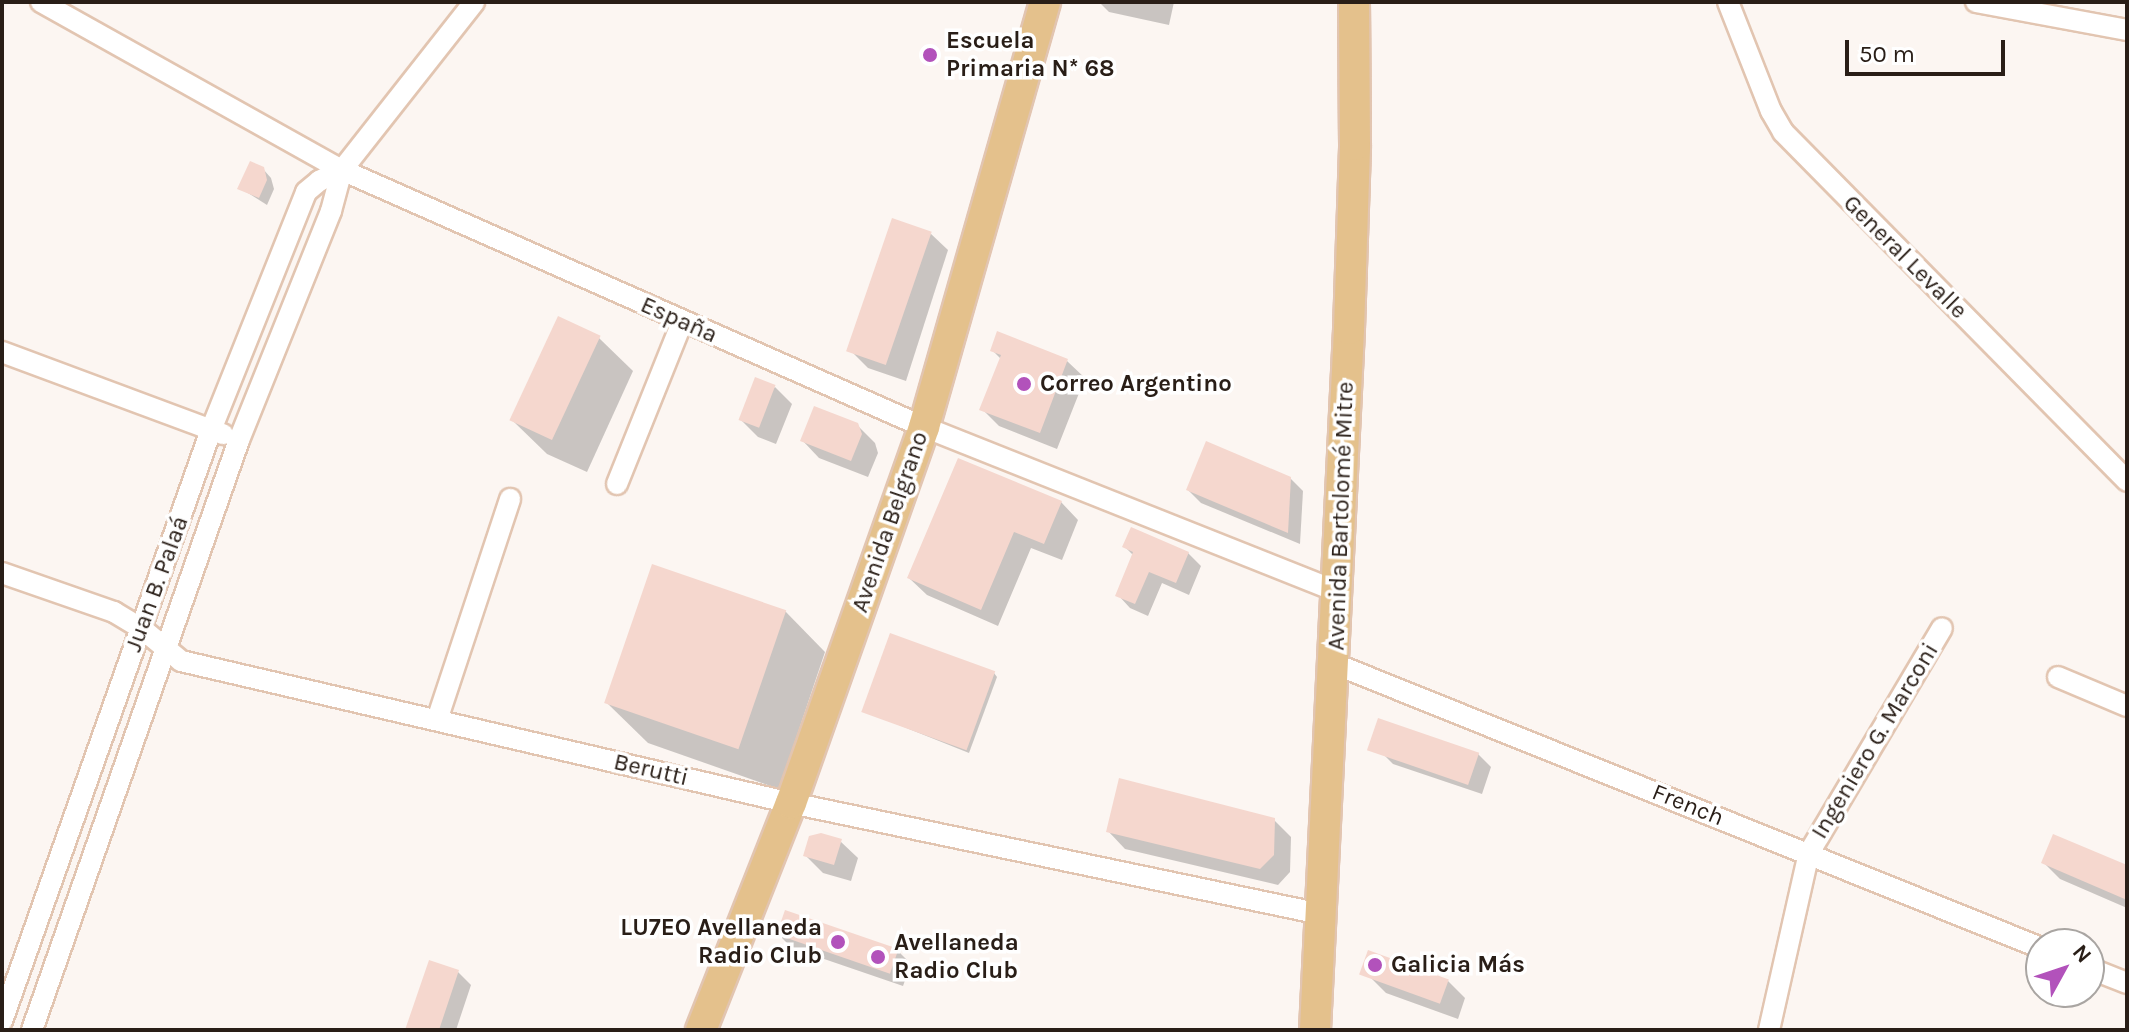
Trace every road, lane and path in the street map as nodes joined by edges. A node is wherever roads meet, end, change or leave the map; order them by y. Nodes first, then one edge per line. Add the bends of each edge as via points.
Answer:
1 (41, 2) edge
2 (474, 2) edge
3 (1045, 2) edge
4 (1354, 2) edge
5 (1728, 2) edge
6 (1976, 2) edge
7 (2127, 30) edge
8 (342, 170) junction
9 (682, 322) junction
10 (2, 352) edge
11 (924, 427) junction
12 (211, 430) junction
13 (239, 440) junction
14 (2127, 481) edge
15 (617, 484) dead end
16 (510, 499) dead end
17 (2, 573) edge
18 (1338, 592) junction
19 (141, 628) junction
20 (1942, 628) dead end
21 (163, 650) junction
22 (1335, 664) junction
23 (2058, 677) dead end
24 (2127, 706) edge
25 (437, 720) junction
26 (791, 803) junction
27 (1809, 853) junction
28 (1321, 914) junction
29 (2025, 941) edge
30 (2105, 974) edge
31 (2127, 983) edge
32 (2, 1021) edge
33 (32, 1030) edge
34 (701, 1030) edge
35 (1315, 1030) edge
36 (1769, 1030) edge

1 - 8 street, España
2 - 8 street, Juan B. Palaá
3 - 11 main road, Avenida Belgrano
4 - 18 main road, Avenida Bartolomé Mitre via 1354,188
5 - 14 street, General Levalle via 1783,132
6 - 7 street
8 - 9 street, España
8 - 12 street, Juan B. Palaá via 306,192
8 - 13 street, Juan B. Palaá via 331,211
9 - 11 street, España
9 - 15 street
10 - 12 street
11 - 18 street, España
11 - 26 main road, Avenida Belgrano
12 - 13 street
12 - 19 street, Juan B. Palaá
13 - 21 street, Juan B. Palaá
16 - 25 street
17 - 19 street, Berutti via 114,612
18 - 22 main road, Avenida Bartolomé Mitre
19 - 21 street, Berutti
19 - 32 street, Juan B. Palaá
20 - 27 street, Ingeniero G. Marconi
21 - 25 street, Berutti via 181,661
21 - 33 street, Juan B. Palaá
22 - 27 street, French
22 - 28 main road, Avenida Bartolomé Mitre
23 - 24 street
25 - 26 street, Berutti
26 - 28 street, Berutti
26 - 34 main road, Avenida Belgrano
27 - 29 street, French
27 - 36 street, Ingeniero G. Marconi
28 - 35 main road, Avenida Bartolomé Mitre
30 - 31 street

